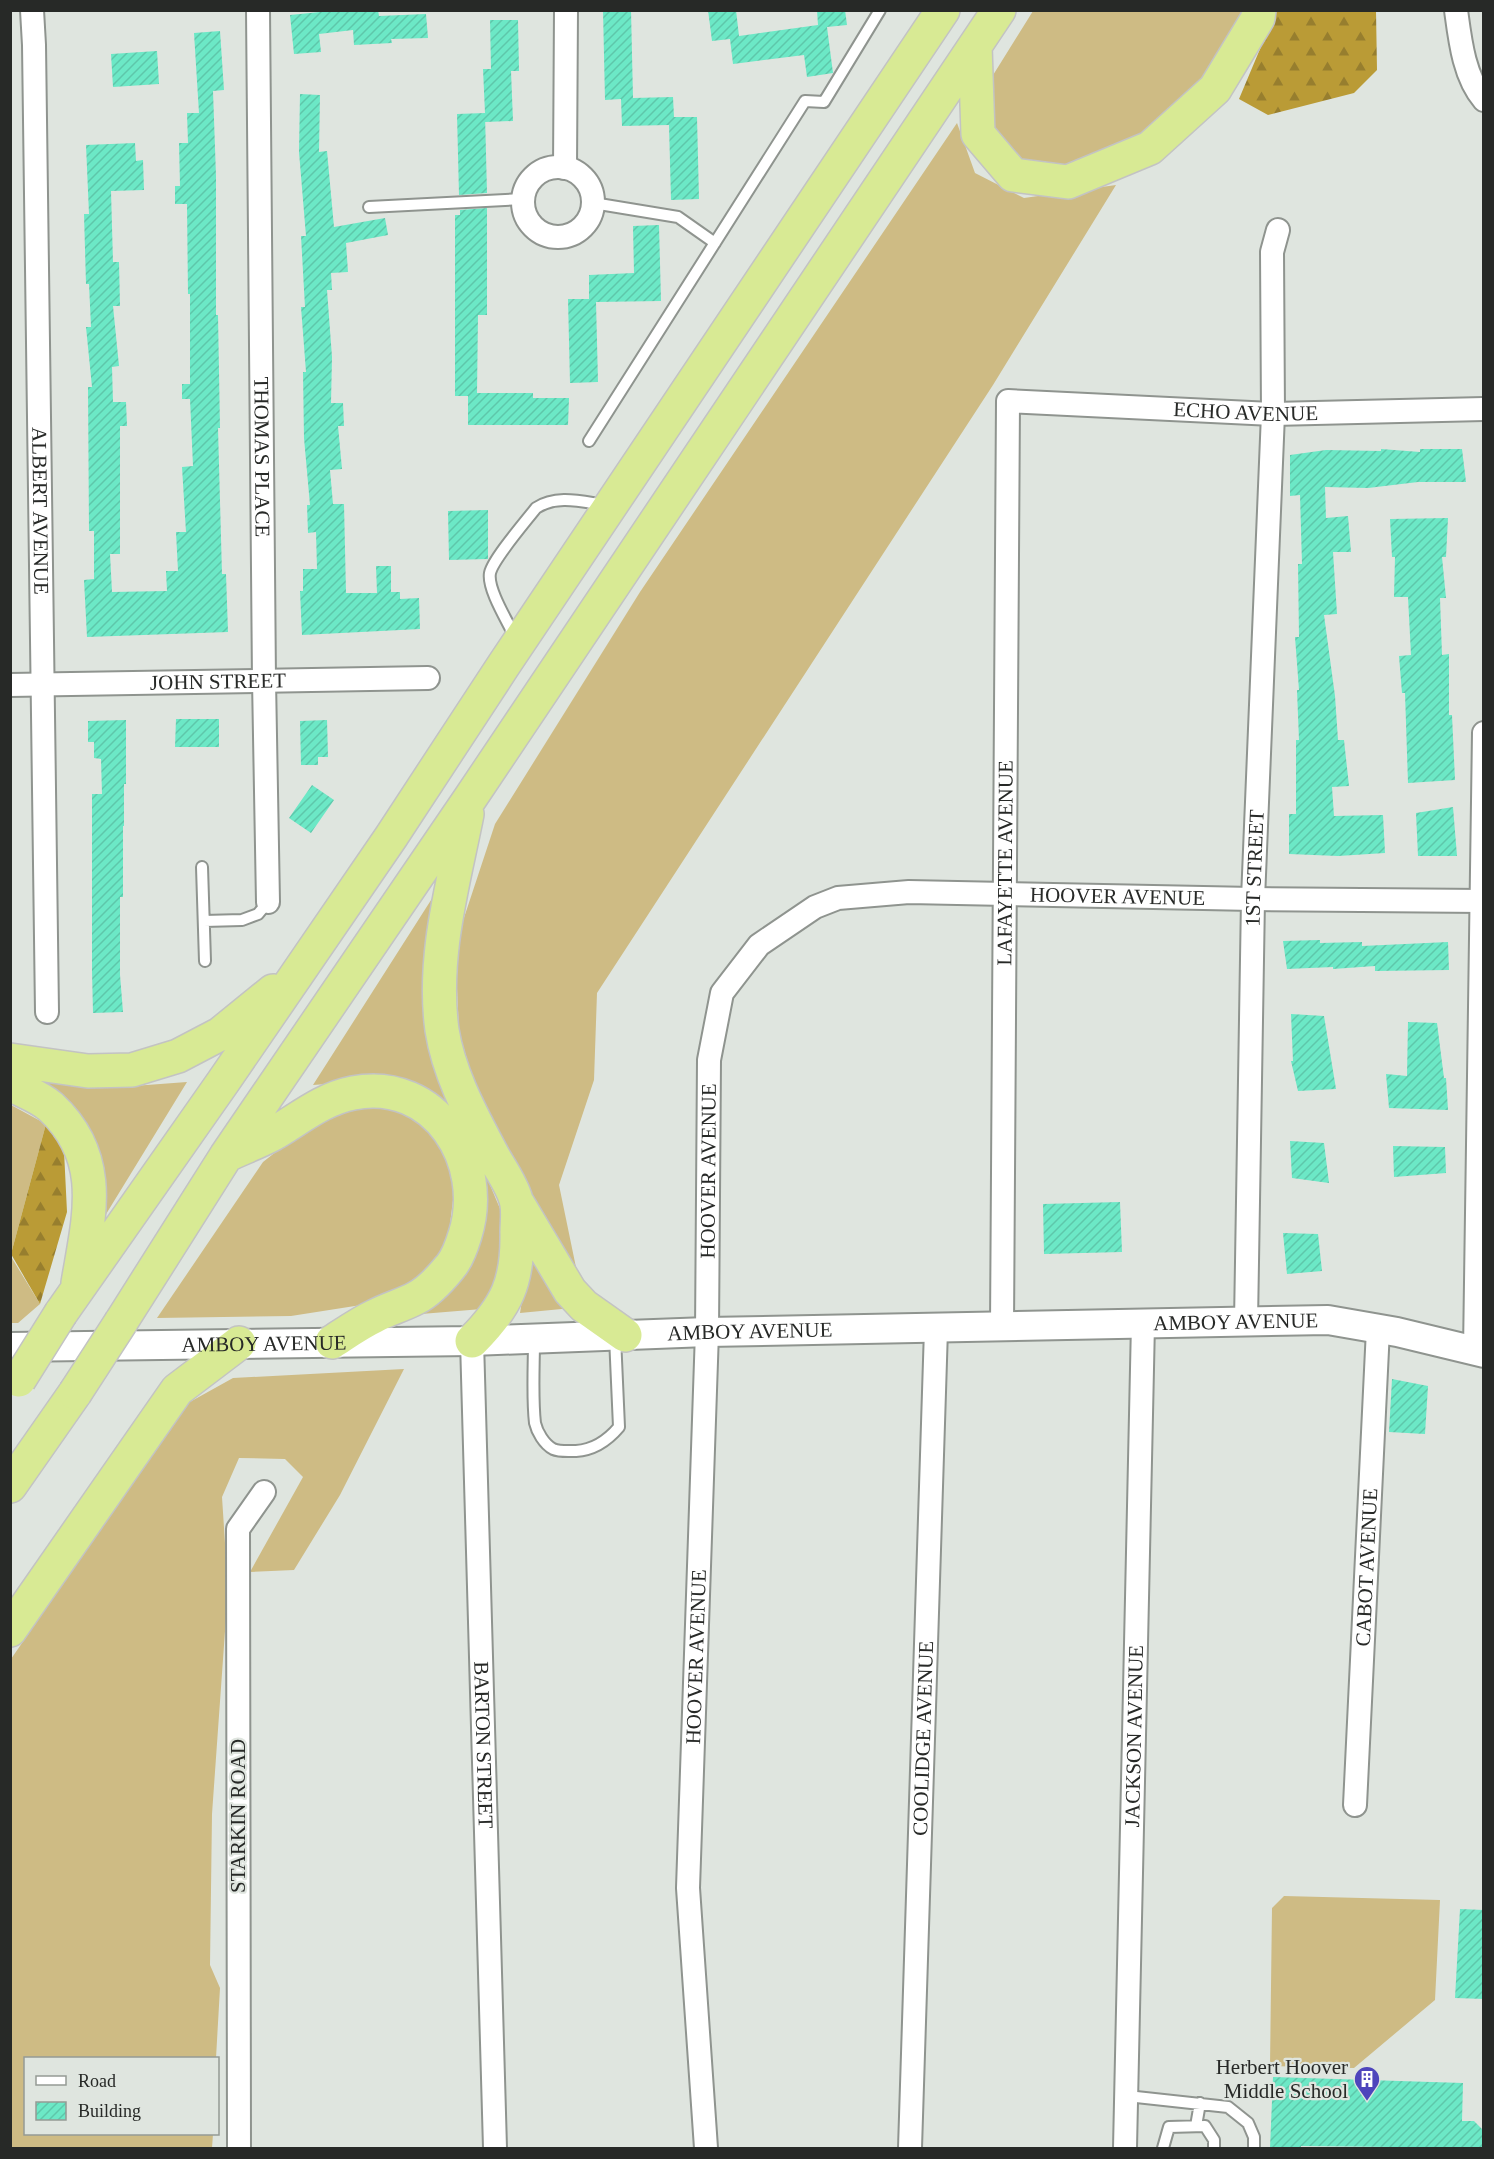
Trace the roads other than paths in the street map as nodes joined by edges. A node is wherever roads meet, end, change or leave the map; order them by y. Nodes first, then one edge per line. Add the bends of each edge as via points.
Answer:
1 (32, 10) edge
2 (258, 10) edge
3 (566, 10) edge
4 (880, 10) edge
5 (943, 10) edge
6 (999, 10) edge
7 (1259, 10) edge
8 (1456, 10) edge
9 (975, 46) junction
10 (1484, 100) edge
11 (565, 168) junction
12 (523, 199) junction
13 (593, 203) junction
14 (369, 207) dead end
15 (1278, 230) dead end
16 (715, 243) junction
17 (1008, 401) joint
18 (1484, 409) edge
19 (1273, 414) junction
20 (590, 441) dead end
21 (610, 506) junction
22 (518, 643) junction
23 (428, 678) dead end
24 (264, 681) junction
25 (44, 684) junction
26 (10, 685) edge
27 (1484, 734) edge
28 (471, 797) junction
29 (202, 867) dead end
30 (1004, 893) junction
31 (1253, 899) junction
32 (1483, 901) edge
33 (268, 902) joint
34 (204, 921) junction
35 (205, 961) dead end
36 (302, 967) junction
37 (47, 1012) dead end
38 (10, 1060) edge
39 (10, 1084) edge
40 (226, 1156) junction
41 (516, 1201) junction
42 (69, 1303) junction
43 (1246, 1322) junction
44 (1143, 1323) junction
45 (1002, 1327) junction
46 (936, 1329) junction
47 (1378, 1329) junction
48 (707, 1332) junction
49 (620, 1335) junction
50 (534, 1338) junction
51 (472, 1341) junction
52 (332, 1342) junction
53 (239, 1343) junction
54 (10, 1347) edge
55 (1479, 1352) edge
56 (15, 1387) edge
57 (10, 1486) edge
58 (264, 1492) dead end
59 (10, 1630) edge
60 (1355, 1805) dead end
61 (1126, 2096) junction
62 (1200, 2103) junction
63 (1196, 2126) junction
64 (239, 2148) edge
65 (495, 2148) edge
66 (706, 2148) edge
67 (910, 2148) edge
68 (1125, 2148) edge
69 (1163, 2148) edge
70 (1214, 2148) edge
71 (1254, 2148) edge

1 - 25 street, ALBERT AVENUE
2 - 24 street, THOMAS PLACE
3 - 11 street
4 - 16 lane via 824,102 805,100
5 - 21 highway
6 - 9 highway
7 - 9 highway via 1258,18 1215,89 1150,148 1068,182 1013,175 978,134
8 - 10 street via 1462,53
9 - 28 highway
11 - 12 street via 538,173 528,183
11 - 13 street via 588,183
12 - 13 street via 529,223 552,237 578,232 588,222
12 - 14 lane
13 - 16 lane via 678,217
15 - 19 street, 1ST STREET via 1272,252
16 - 20 lane
17 - 19 street, ECHO AVENUE
17 - 30 street, LAFAYETTE AVENUE
18 - 19 street, ECHO AVENUE
19 - 31 street, 1ST STREET
21 - 22 highway
21 - 22 lane via 566,499 542,504 490,573 494,592
22 - 36 highway
23 - 24 street, JOHN STREET
24 - 25 street, JOHN STREET
24 - 33 street, THOMAS PLACE
25 - 26 street, JOHN STREET
25 - 37 street, ALBERT AVENUE
27 - 32 street
28 - 40 highway
28 - 41 highway via 444,926 439,999 442,1032 454,1075 474,1121
29 - 34 lane
30 - 31 street, HOOVER AVENUE
30 - 45 street, LAFAYETTE AVENUE
30 - 48 street, HOOVER AVENUE via 909,892 838,898 815,907 759,945 722,993 708,1060
31 - 32 street, HOOVER AVENUE
31 - 43 street, 1ST STREET
32 - 55 street
33 - 34 lane via 258,914 242,920
34 - 35 lane
36 - 38 highway via 219,1034 178,1056 132,1070 88,1071
36 - 42 highway
39 - 42 highway via 49,1105 74,1133 90,1175 88,1221
40 - 52 highway via 272,1134 318,1105 353,1093 396,1094 426,1107 457,1141 470,1176 471,1198 470,1220 452,1266 418,1297 374,1316
40 - 57 highway, bridge via 75,1393
41 - 49 highway via 570,1291
41 - 51 highway via 515,1273 493,1321
42 - 56 highway, bridge
43 - 44 street, AMBOY AVENUE
43 - 47 street, AMBOY AVENUE via 1328,1320
44 - 45 street, AMBOY AVENUE
44 - 61 street, JACKSON AVENUE
45 - 46 street, AMBOY AVENUE
46 - 48 street, AMBOY AVENUE
46 - 67 street, COOLIDGE AVENUE
47 - 55 street, AMBOY AVENUE
47 - 60 street, CABOT AVENUE
48 - 49 street, AMBOY AVENUE
48 - 66 street, HOOVER AVENUE via 688,1888
49 - 50 street, AMBOY AVENUE
49 - 50 lane via 619,1427 586,1450 562,1451 551,1448 541,1438 535,1424
50 - 51 street, AMBOY AVENUE
51 - 52 street, AMBOY AVENUE
51 - 65 street, BARTON STREET
52 - 53 street, AMBOY AVENUE
53 - 54 street, AMBOY AVENUE
53 - 59 highway via 177,1390
58 - 64 street, STARKIN ROAD via 238,1529
61 - 62 lane
61 - 68 street, JACKSON AVENUE
62 - 63 lane
62 - 71 lane via 1228,2107 1240,2116 1248,2123
63 - 69 lane via 1169,2127
63 - 70 lane via 1205,2126 1214,2140

